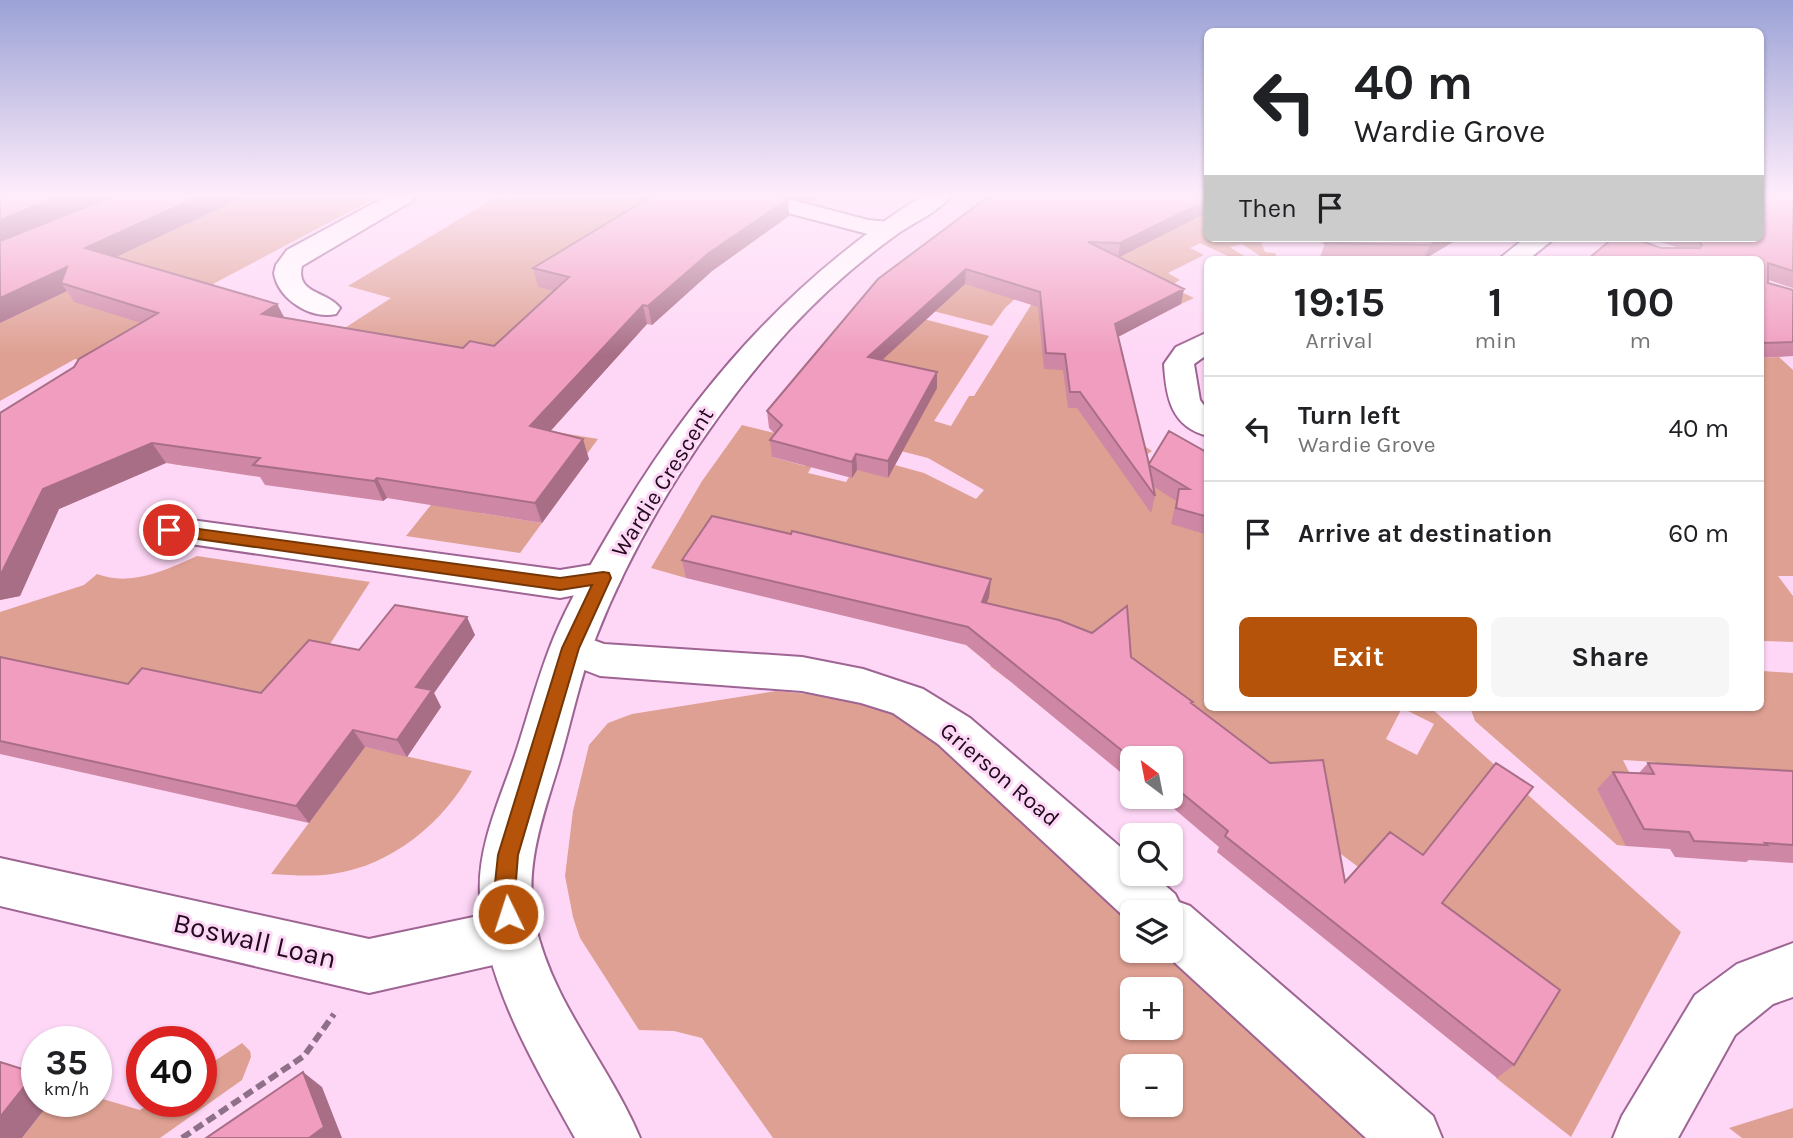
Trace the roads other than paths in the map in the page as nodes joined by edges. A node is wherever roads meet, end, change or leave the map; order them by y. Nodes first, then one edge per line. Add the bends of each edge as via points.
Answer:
1 (308, 249) edge
2 (863, 249) edge
3 (326, 308) dead end
4 (1204, 343) edge
5 (1204, 424) edge
6 (169, 530) dead end
7 (603, 578) junction
8 (571, 648) junction
9 (0, 882) edge
10 (1144, 900) edge
11 (511, 935) junction
12 (1183, 935) edge
13 (1793, 970) edge
14 (609, 1138) edge
15 (1412, 1138) edge
16 (1644, 1138) edge

1 - 3 street via 289,262 289,282 305,302
2 - 7 street, Wardie Crescent via 821,283 738,369 670,460
4 - 5 street via 1179,364 1183,405
6 - 7 street via 560,584
7 - 8 street, Wardie Crescent
8 - 10 street, Grierson Road via 600,660 802,674 863,686 908,702 954,731
8 - 11 street, Wardie Crescent via 508,855 505,893
9 - 11 street, Boswall Loan via 369,966
11 - 14 street, Wardie Crescent via 532,994
12 - 15 street
13 - 16 street via 1756,983 1715,1015

